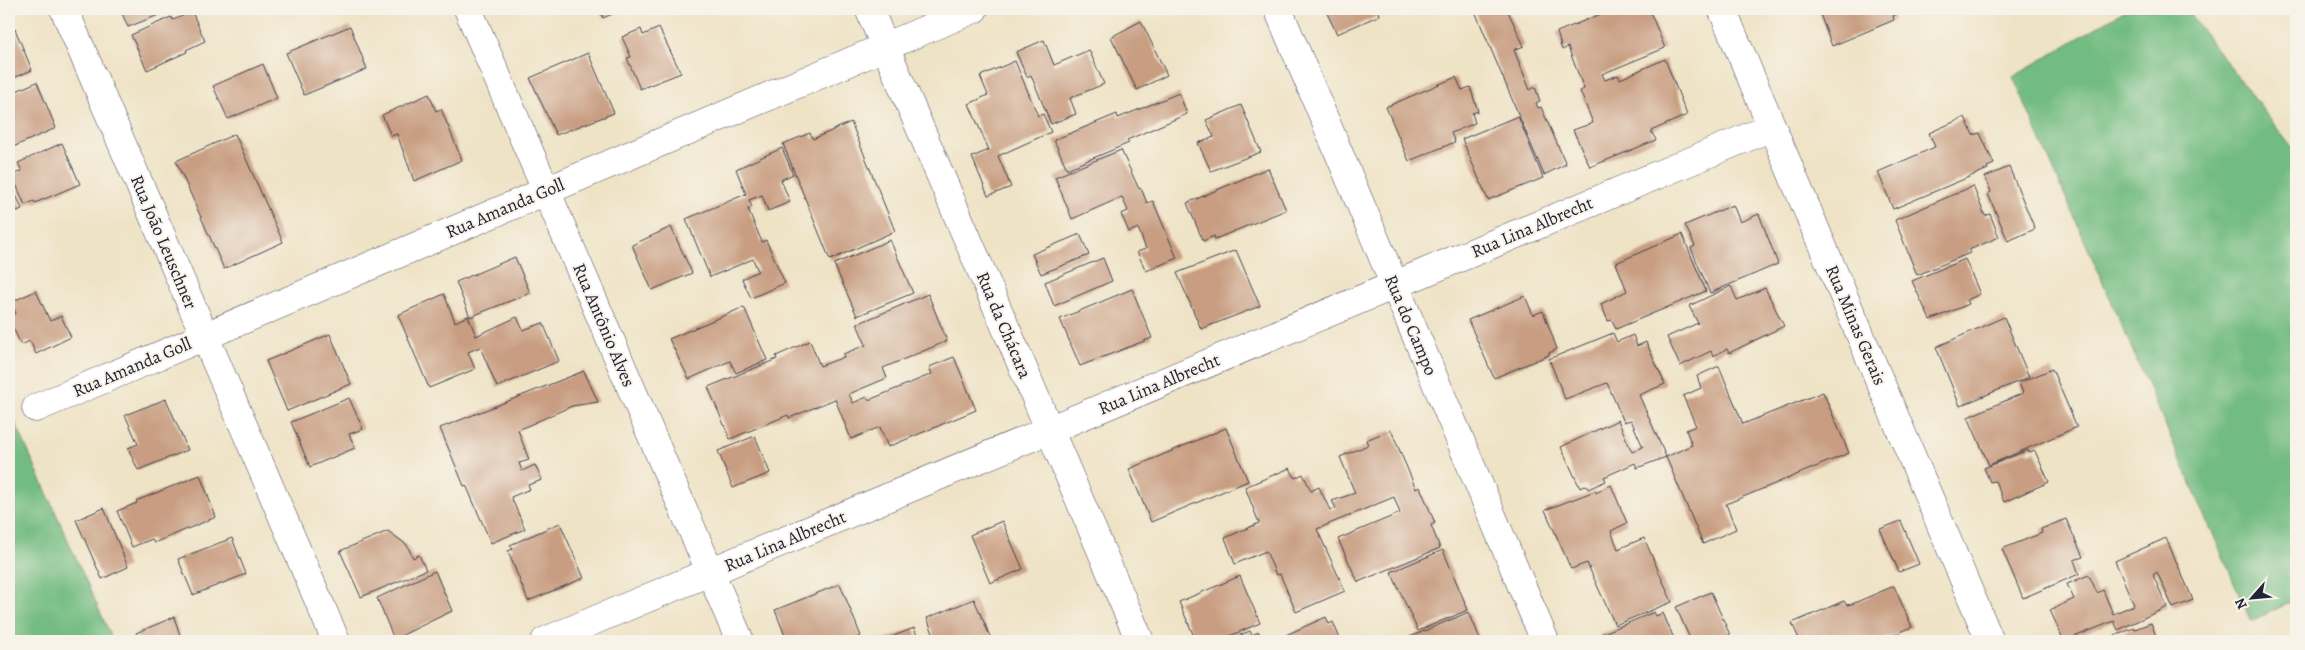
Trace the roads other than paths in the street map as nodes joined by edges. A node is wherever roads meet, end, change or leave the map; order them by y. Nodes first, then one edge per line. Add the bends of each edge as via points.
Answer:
1 (64, 9) edge
2 (468, 9) edge
3 (869, 9) edge
4 (974, 9) edge
5 (1278, 9) edge
6 (1722, 9) edge
7 (885, 47) junction
8 (1772, 127) junction
9 (546, 191) junction
10 (1394, 286) junction
11 (204, 336) junction
12 (36, 408) dead end
13 (1049, 430) junction
14 (710, 572) junction
15 (336, 641) edge
16 (545, 641) edge
17 (740, 641) edge
18 (1140, 641) edge
19 (1545, 641) edge
20 (1990, 641) edge

1 - 11 street, Rua João Leuschner
2 - 9 street, Rua Antônio Alves
3 - 7 street, Rua da Chácara
4 - 7 street, Rua Amanda Goll
5 - 10 street, Rua do Campo
6 - 8 street, Rua Minas Gerais
7 - 9 street, Rua Amanda Goll
7 - 13 street, Rua da Chácara
8 - 10 street, Rua Lina Albrecht
8 - 20 street, Rua Minas Gerais
9 - 11 street, Rua Amanda Goll
9 - 14 street, Rua Antônio Alves
10 - 13 street, Rua Lina Albrecht
10 - 19 street, Rua do Campo
11 - 12 street, Rua Amanda Goll
11 - 15 street, Rua João Leuschner
13 - 14 street, Rua Lina Albrecht
13 - 18 street, Rua da Chácara
14 - 16 street, Rua Lina Albrecht
14 - 17 street, Rua Antônio Alves

